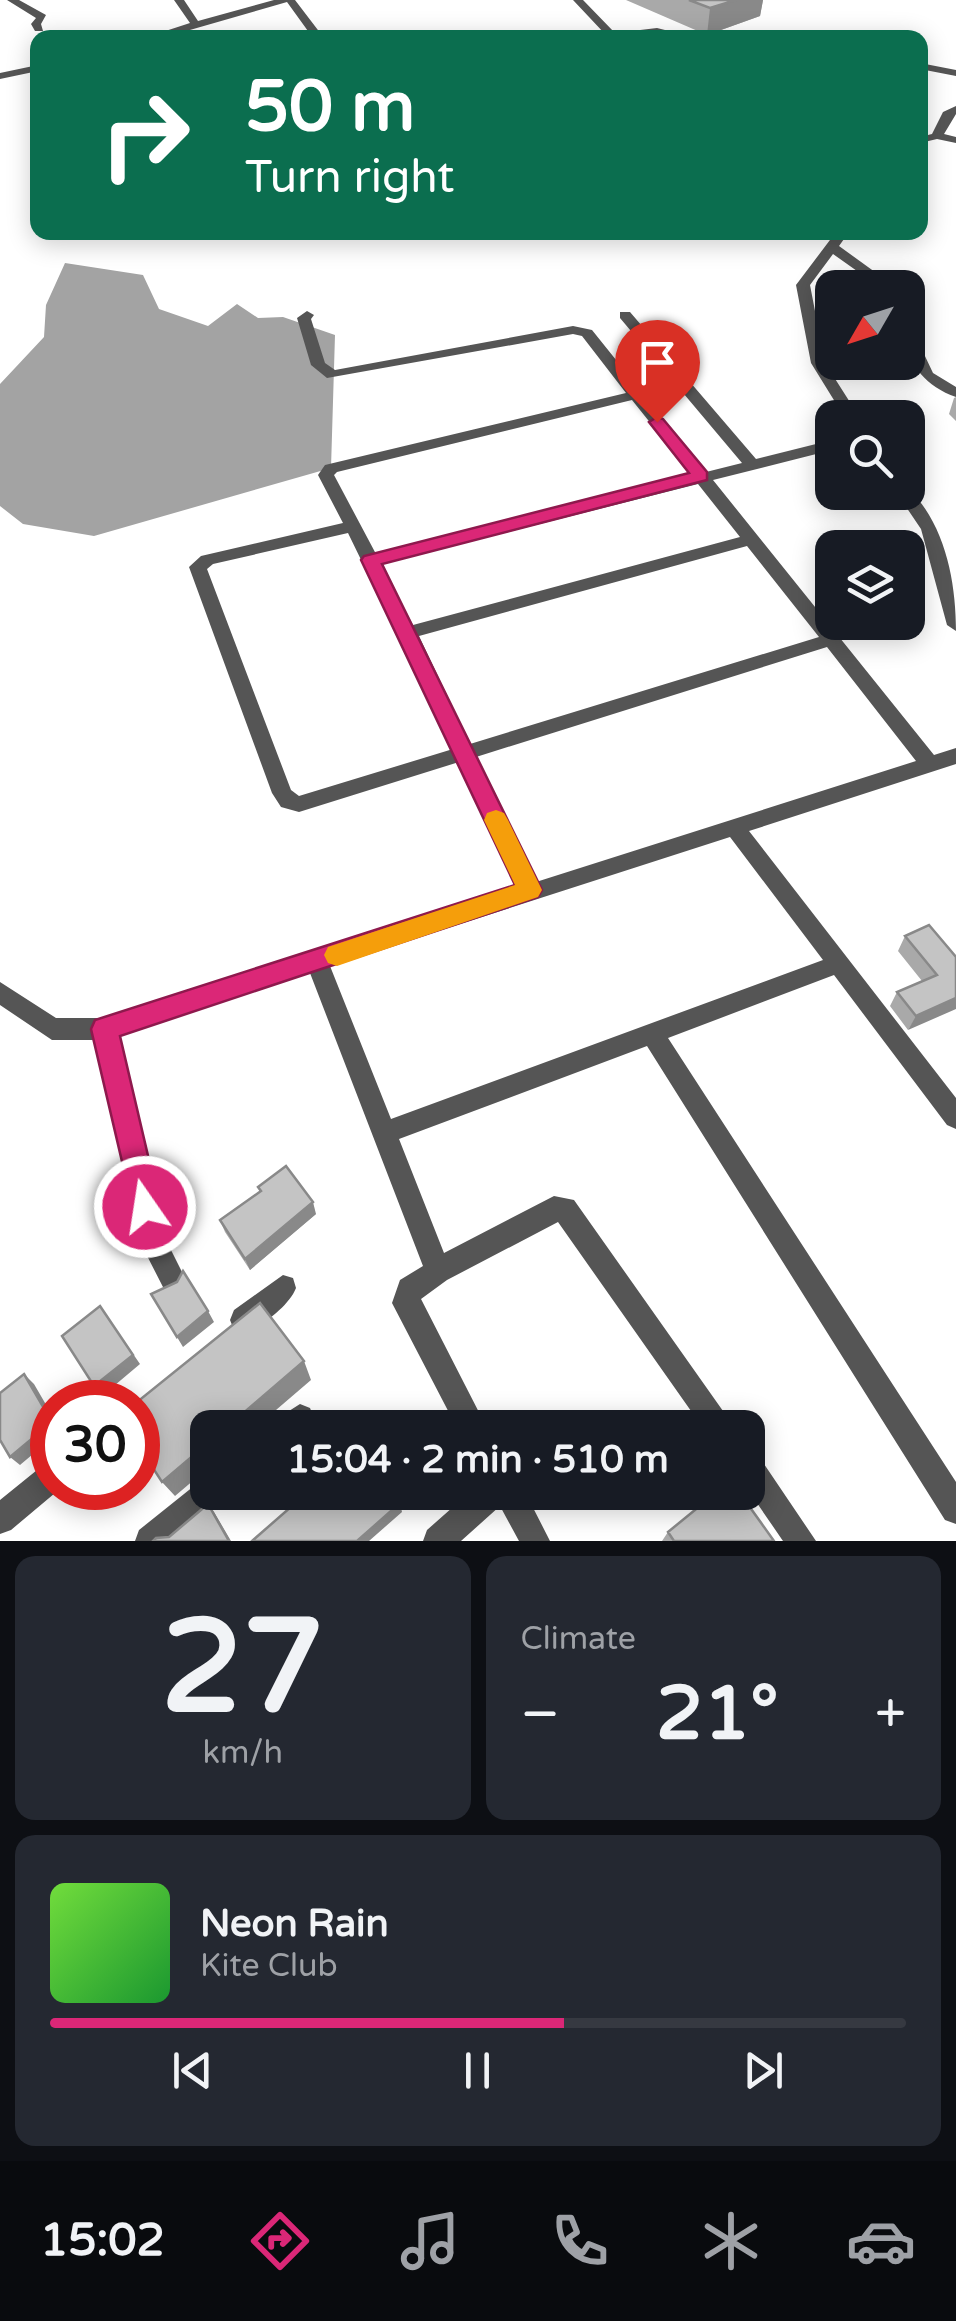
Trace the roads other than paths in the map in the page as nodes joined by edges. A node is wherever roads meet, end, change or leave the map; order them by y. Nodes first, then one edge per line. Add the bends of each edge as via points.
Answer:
1 (12, 0) edge
2 (179, 0) edge
3 (288, 0) edge
4 (578, 0) edge
5 (196, 24) junction
6 (40, 29) dead end
7 (176, 30) edge
8 (312, 30) edge
9 (600, 30) edge
10 (928, 68) edge
11 (30, 70) edge
12 (956, 74) edge
13 (0, 76) edge
14 (956, 109) edge
15 (937, 136) junction
16 (928, 138) edge
17 (956, 140) edge
18 (837, 240) edge
19 (832, 247) junction
20 (865, 270) edge
21 (307, 315) dead end
22 (625, 315) dead end
23 (925, 372) edge
24 (956, 393) edge
25 (635, 396) junction
26 (842, 400) edge
27 (815, 449) edge
28 (751, 464) junction
29 (701, 476) junction
30 (916, 510) edge
31 (353, 526) junction
32 (752, 539) junction
33 (371, 560) junction
34 (815, 621) edge
35 (956, 624) edge
36 (408, 633) junction
37 (830, 640) joint
38 (464, 752) junction
39 (956, 756) edge
40 (928, 763) junction
41 (732, 826) junction
42 (530, 890) junction
43 (317, 961) junction
44 (840, 962) junction
45 (0, 992) edge
46 (104, 1029) junction
47 (652, 1034) junction
48 (956, 1118) edge
49 (385, 1133) junction
50 (438, 1271) junction
51 (173, 1280) edge
52 (283, 1288) dead end
53 (225, 1336) edge
54 (464, 1410) edge
55 (708, 1410) edge
56 (765, 1489) edge
57 (30, 1494) edge
58 (953, 1501) edge
59 (190, 1508) edge
60 (473, 1510) edge
61 (519, 1510) edge
62 (0, 1519) edge
63 (150, 1541) edge
64 (438, 1541) edge
65 (535, 1541) edge
66 (801, 1541) edge

1 - 6 street via 42,17
2 - 5 street
3 - 5 street
3 - 8 street
4 - 9 street
5 - 7 street
10 - 12 street
11 - 13 street
14 - 15 street
15 - 16 street
15 - 17 street
18 - 19 street
19 - 20 street
19 - 26 street via 803,285 818,363
21 - 25 street via 318,364 332,375 580,330
22 - 28 street
23 - 24 street
25 - 29 street
25 - 31 street via 331,468 326,475
27 - 28 street
28 - 29 street
29 - 32 street
29 - 33 street
30 - 35 street via 929,529
31 - 33 street
31 - 38 street via 198,567 282,793 299,804
32 - 34 street
32 - 36 street
33 - 36 street
36 - 38 street
37 - 38 street
37 - 40 street
38 - 42 street
39 - 40 street
40 - 41 street
41 - 42 street
41 - 44 street
42 - 43 street
43 - 46 street
43 - 49 street
44 - 47 street
44 - 48 street
45 - 46 street via 52,1029
46 - 51 street via 154,1242
47 - 49 street
47 - 58 street
49 - 50 street
50 - 54 street via 410,1290 406,1303
50 - 55 street via 565,1209
52 - 53 street
56 - 66 street
57 - 62 street
59 - 63 street
60 - 64 street
61 - 65 street

